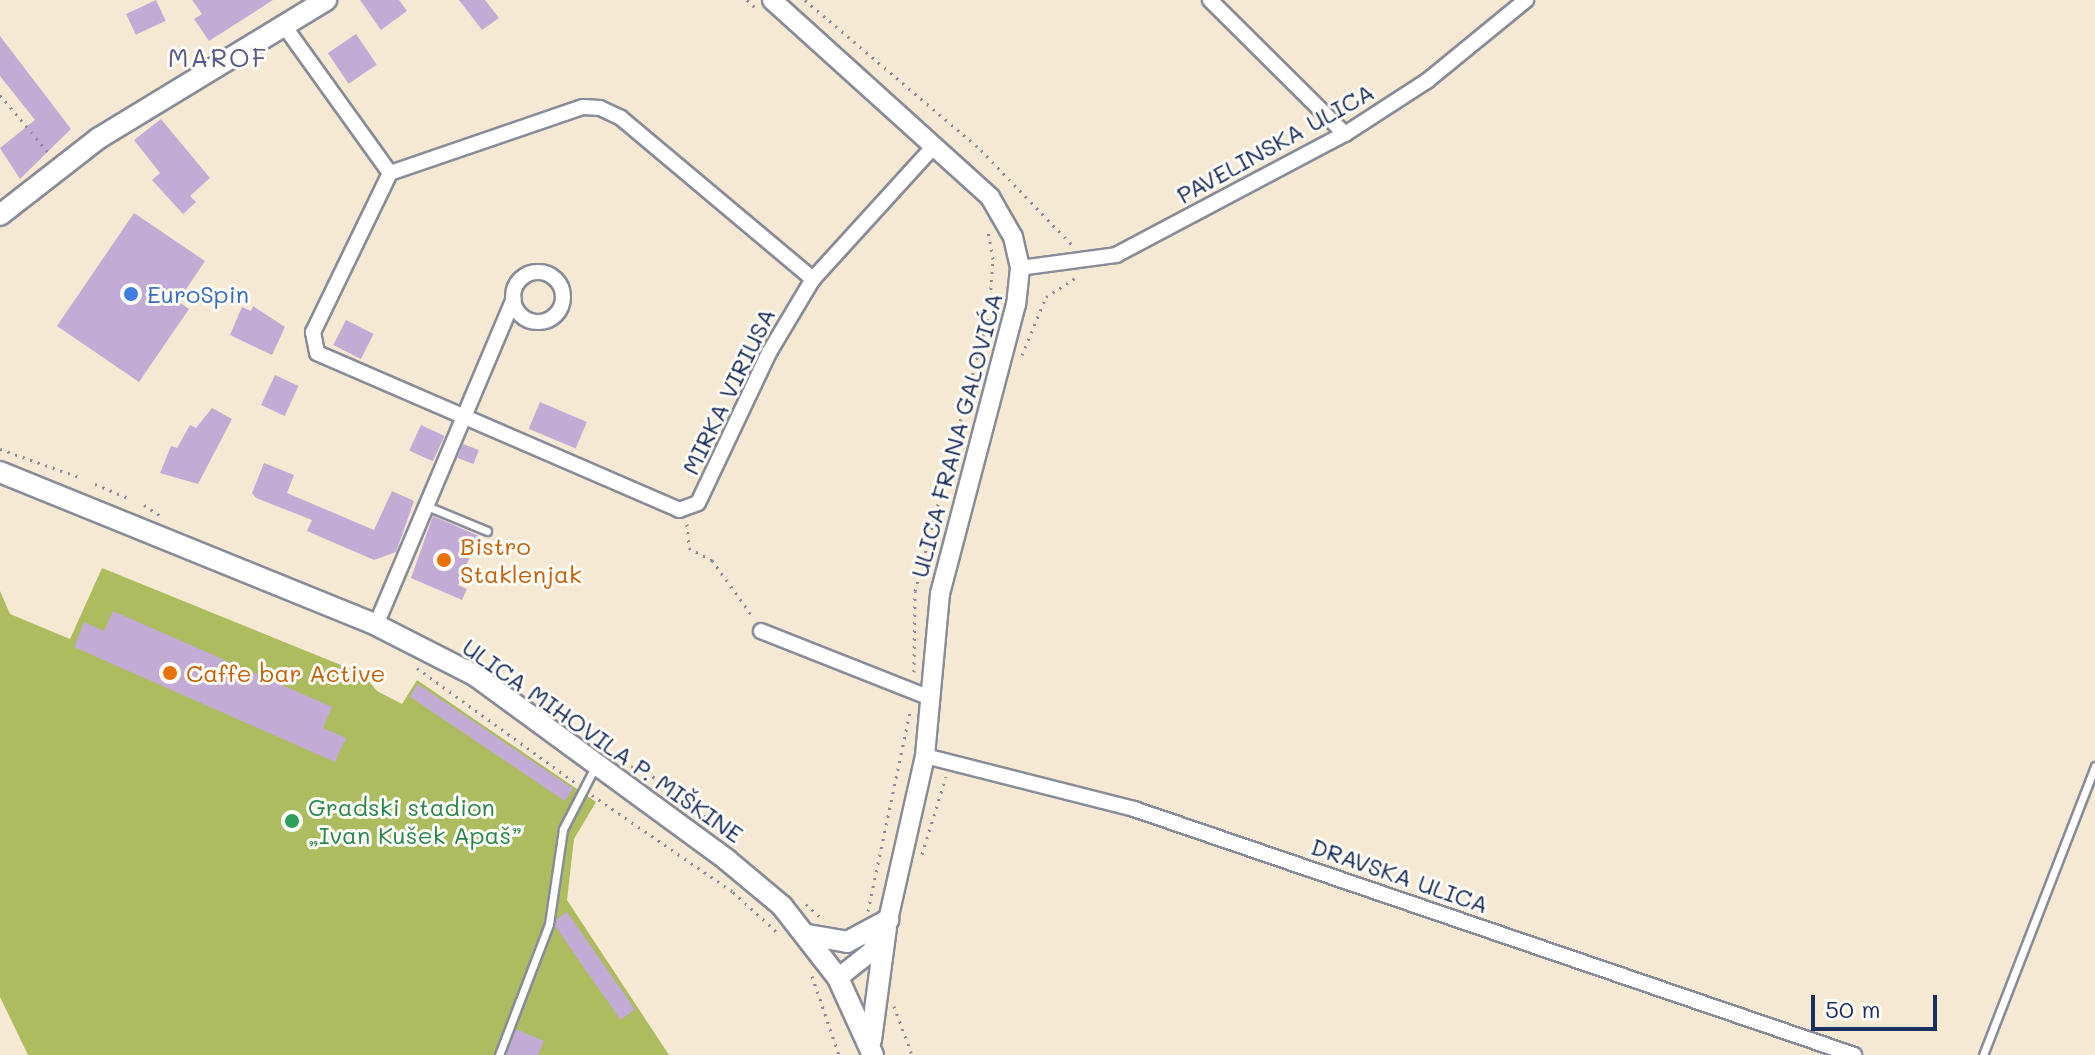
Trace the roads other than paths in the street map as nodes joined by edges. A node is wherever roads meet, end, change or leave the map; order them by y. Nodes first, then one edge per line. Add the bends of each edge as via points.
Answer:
1 (326, 0) edge
2 (772, 0) edge
3 (1210, 0) edge
4 (1526, 0) edge
5 (285, 27) junction
6 (1345, 134) junction
7 (934, 146) junction
8 (390, 173) junction
9 (0, 215) edge
10 (1020, 268) junction
11 (813, 279) junction
12 (514, 299) dead end
13 (465, 418) junction
14 (0, 472) edge
15 (427, 506) junction
16 (487, 531) dead end
17 (376, 625) junction
18 (761, 631) road end
19 (919, 696) junction
20 (925, 756) junction
21 (596, 764) junction
22 (2095, 766) edge
23 (887, 924) junction
24 (808, 935) junction
25 (838, 978) junction
26 (872, 1051) edge
27 (1831, 1051) edge
28 (499, 1055) edge
29 (1854, 1055) edge
30 (1983, 1055) edge

1 - 5 main road
2 - 7 street, ULICA FRANA GALOVIĆA
3 - 6 street
4 - 6 street, PAVELINSKA ULICA via 1427,81
5 - 8 street
5 - 9 main road via 99,138
6 - 10 street, PAVELINSKA ULICA via 1116,255
7 - 10 street, ULICA FRANA GALOVIĆA via 997,206 1013,237
7 - 11 street, MIRKA VIRIUSA
8 - 11 street via 583,107 600,108 621,118
8 - 13 street, MIRKA VIRIUSA via 313,332 312,345 317,353
10 - 19 street, ULICA FRANA GALOVIĆA via 1016,304 940,594
11 - 13 street, MIRKA VIRIUSA via 770,351 698,503 690,507 679,510
12 - 13 street
13 - 15 street
14 - 17 main road, ULICA MIHOVILA P. MIŠKINE
15 - 16 lane
15 - 17 street
17 - 21 main road, ULICA MIHOVILA P. MIŠKINE via 476,676
18 - 19 street
19 - 20 street, ULICA FRANA GALOVIĆA
20 - 23 street, ULICA FRANA GALOVIĆA
20 - 27 street, DRAVSKA ULICA via 1149,814
21 - 24 main road, ULICA MIHOVILA P. MIŠKINE via 761,887
21 - 28 lane via 563,829 549,924
22 - 30 lane
23 - 24 main road via 847,942
23 - 25 street, ULICA FRANA GALOVIĆA via 871,952
23 - 26 main road
24 - 25 main road, ULICA MIHOVILA P. MIŠKINE
25 - 26 main road, ULICA MIHOVILA P. MIŠKINE
27 - 29 street, DRAVSKA ULICA

